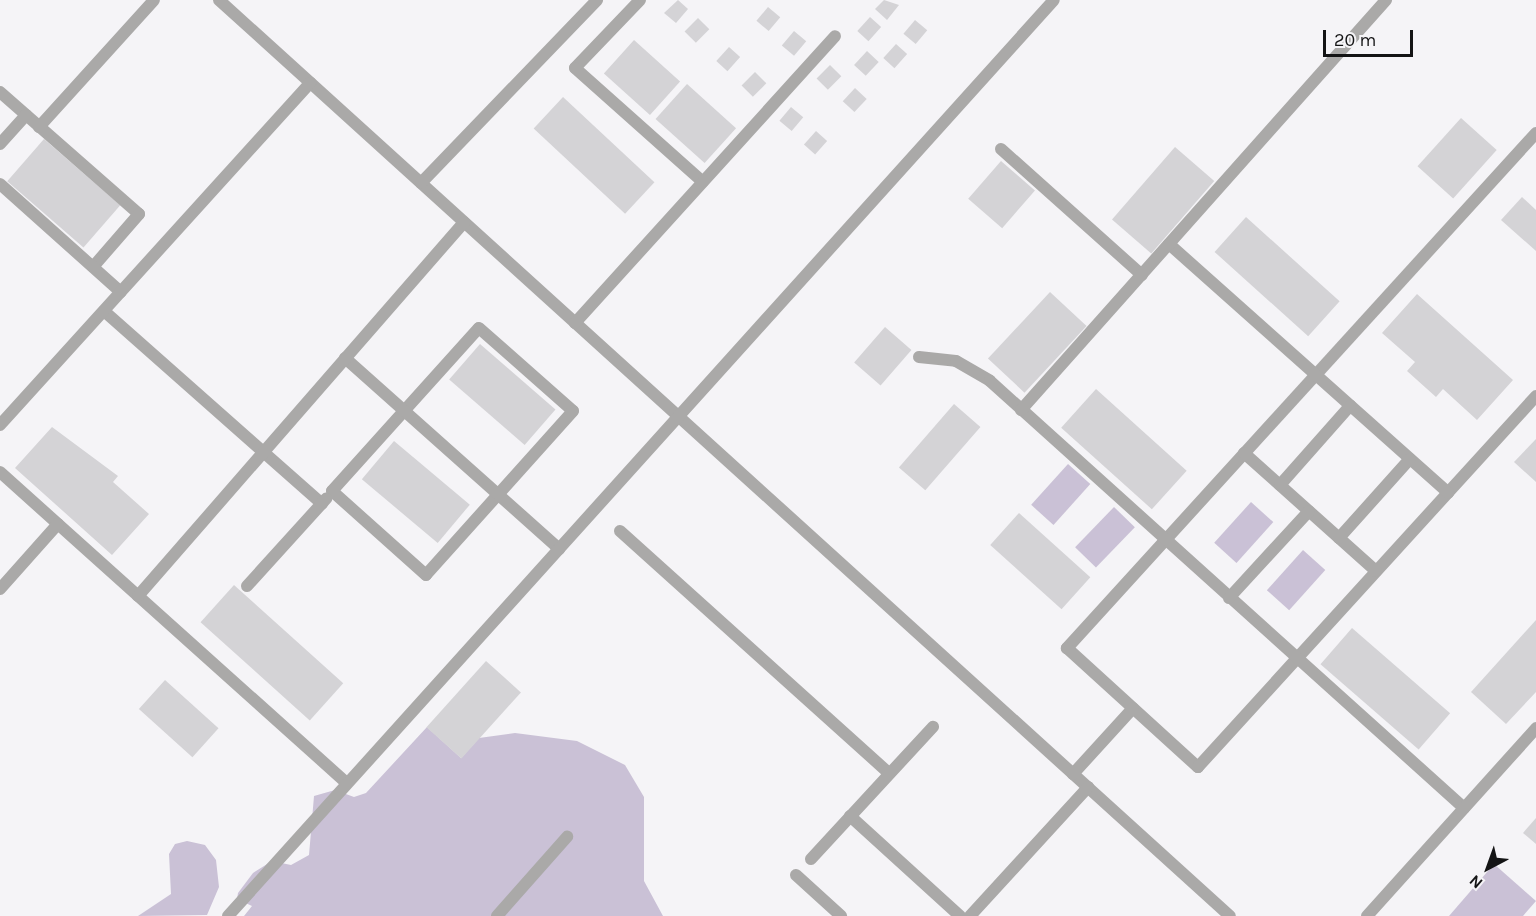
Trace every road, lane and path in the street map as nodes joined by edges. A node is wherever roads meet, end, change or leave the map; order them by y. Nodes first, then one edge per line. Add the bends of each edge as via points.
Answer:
1 (154, 0) edge
2 (219, 0) edge
3 (597, 0) edge
4 (640, 0) edge
5 (1054, 0) edge
6 (1386, 0) edge
7 (835, 36) dead end
8 (310, 82) junction
9 (0, 92) edge
10 (26, 115) junction
11 (39, 127) junction
12 (1536, 133) edge
13 (0, 144) edge
14 (1001, 149) dead end
15 (703, 182) junction
16 (421, 183) junction
17 (0, 184) edge
18 (464, 222) junction
19 (1169, 244) junction
20 (93, 267) junction
21 (1142, 274) junction
22 (121, 292) junction
23 (104, 311) junction
24 (575, 323) junction
25 (919, 357) dead end
26 (345, 358) junction
27 (1315, 375) junction
28 (1536, 396) edge
29 (1350, 406) junction
30 (1022, 410) junction
31 (405, 411) junction
32 (678, 417) junction
33 (0, 425) edge
34 (264, 452) junction
35 (1245, 453) junction
36 (1410, 459) junction
37 (0, 472) edge
38 (1280, 485) junction
39 (332, 491) junction
40 (1448, 493) junction
41 (498, 495) junction
42 (322, 504) junction
43 (1308, 511) junction
44 (58, 524) junction
45 (620, 531) dead end
46 (1339, 538) junction
47 (1164, 541) junction
48 (559, 549) junction
49 (1376, 571) junction
50 (247, 586) dead end
51 (0, 589) edge
52 (138, 596) junction
53 (1229, 598) junction
54 (1296, 658) junction
55 (1133, 708) junction
56 (933, 726) dead end
57 (1536, 728) edge
58 (889, 773) junction
59 (1073, 774) junction
60 (347, 783) junction
61 (1088, 787) junction
62 (1464, 808) junction
63 (850, 816) junction
64 (567, 837) dead end
65 (811, 859) dead end
66 (796, 875) dead end
67 (228, 916) edge
68 (497, 916) edge
69 (841, 916) edge
70 (960, 916) edge
71 (970, 916) edge
72 (1230, 916) edge
73 (1367, 916) edge

1 - 11 lane
2 - 8 lane
3 - 16 lane
4 - 15 lane via 575,68
5 - 32 lane
6 - 19 lane
7 - 15 lane
8 - 16 lane
8 - 22 lane
9 - 10 lane
10 - 11 lane
10 - 13 lane
11 - 20 lane via 139,214
12 - 27 lane
14 - 21 lane
15 - 24 lane
16 - 18 lane
17 - 20 lane
18 - 24 lane
18 - 26 lane
19 - 21 lane
19 - 27 lane
20 - 22 lane
21 - 30 lane
22 - 23 lane
23 - 33 lane
23 - 34 lane
24 - 32 lane
25 - 30 lane via 974,369
26 - 31 lane
26 - 34 lane
27 - 29 lane
27 - 35 lane
28 - 40 lane
29 - 36 lane
29 - 38 lane
30 - 47 lane
31 - 39 lane
31 - 41 lane
31 - 41 lane via 479,328 573,411
32 - 48 lane
32 - 59 lane
34 - 42 lane
34 - 52 lane
35 - 38 lane
35 - 47 lane
36 - 40 lane
36 - 46 lane
37 - 44 lane
38 - 43 lane
39 - 41 lane via 426,575
39 - 42 lane
40 - 49 lane
41 - 48 lane
42 - 50 lane
43 - 46 lane
43 - 53 lane
44 - 51 lane
44 - 52 lane
45 - 58 lane
46 - 49 lane
47 - 53 lane
47 - 55 lane via 1067,648
48 - 60 lane
49 - 54 lane
52 - 60 lane
53 - 54 lane
54 - 55 lane via 1198,767
54 - 62 lane
55 - 59 lane
56 - 58 lane
57 - 62 lane
58 - 63 lane
59 - 61 lane
60 - 67 lane
61 - 71 lane
61 - 72 lane
62 - 73 lane
63 - 65 lane
63 - 70 lane
64 - 68 lane
66 - 69 lane

